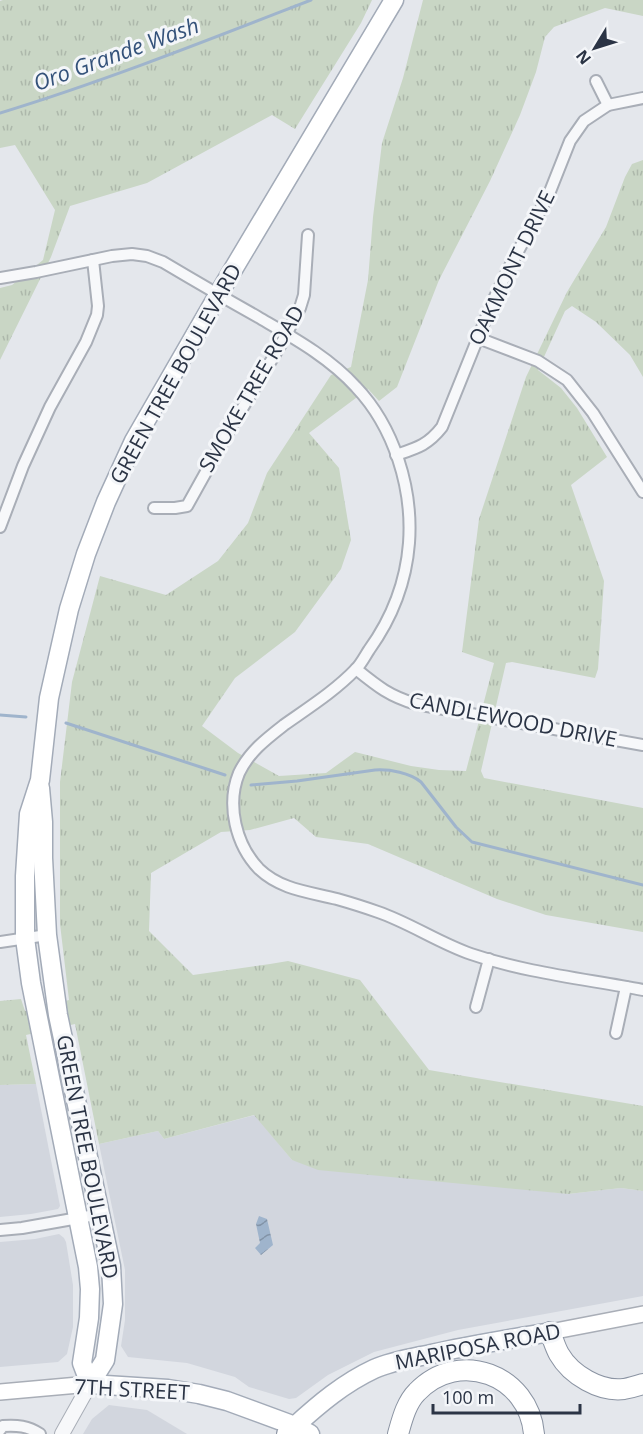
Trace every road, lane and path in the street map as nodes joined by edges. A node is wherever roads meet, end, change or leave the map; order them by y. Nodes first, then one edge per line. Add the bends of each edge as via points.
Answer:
1 (394, 0) edge
2 (596, 81) dead end
3 (643, 98) edge
4 (608, 105) junction
5 (308, 235) dead end
6 (93, 260) junction
7 (0, 278) edge
8 (219, 294) junction
9 (287, 334) junction
10 (478, 338) junction
11 (396, 455) junction
12 (643, 492) edge
13 (154, 508) dead end
14 (0, 527) edge
15 (356, 669) junction
16 (643, 745) edge
17 (40, 780) junction
18 (47, 935) junction
19 (25, 938) junction
20 (0, 942) edge
21 (489, 959) junction
22 (626, 987) junction
23 (643, 990) edge
24 (476, 1006) dead end
25 (616, 1033) dead end
26 (101, 1214) junction
27 (79, 1218) junction
28 (0, 1230) edge
29 (643, 1314) edge
30 (550, 1332) junction
31 (90, 1384) junction
32 (643, 1384) edge
33 (0, 1392) edge
34 (297, 1431) edge
35 (1, 1432) edge
36 (40, 1434) edge
37 (62, 1434) edge
38 (398, 1434) edge
39 (534, 1434) edge

1 - 8 main road, GREEN TREE BOULEVARD
2 - 4 street
3 - 4 street, OAKMONT DRIVE
4 - 10 street, OAKMONT DRIVE via 584,121 570,141 549,194 508,268
5 - 9 street, SMOKE TREE ROAD via 304,295
6 - 7 street
6 - 8 street via 132,254 147,256
6 - 14 street via 97,315 23,466
8 - 9 street
8 - 17 main road, GREEN TREE BOULEVARD via 134,441 86,554 49,698
9 - 11 street via 357,387 384,425
9 - 13 street, SMOKE TREE ROAD via 187,506
10 - 11 street, OAKMONT DRIVE via 442,428 422,446
10 - 12 street via 538,361 567,380
11 - 15 street via 409,508 408,556 390,615
15 - 16 street, CANDLEWOOD DRIVE via 398,699 416,704
15 - 21 street via 260,743 248,757 235,791 234,813 241,842 260,869 277,882 380,913 450,946
17 - 18 main road, GREEN TREE BOULEVARD
17 - 19 main road, GREEN TREE BOULEVARD via 29,814
18 - 19 street
18 - 26 main road, GREEN TREE BOULEVARD via 58,1015
19 - 20 street
19 - 27 main road, GREEN TREE BOULEVARD
21 - 22 street
21 - 24 street
22 - 23 street
22 - 25 street
26 - 27 street
26 - 31 main road, GREEN TREE BOULEVARD via 111,1266 113,1304 105,1360
27 - 28 street
27 - 31 main road, GREEN TREE BOULEVARD via 90,1289 82,1363
29 - 30 main road, MARIPOSA ROAD
30 - 32 highway via 560,1355 574,1372 589,1381 605,1388 623,1389
30 - 34 main road, MARIPOSA ROAD via 444,1351 375,1369 346,1384 314,1409
31 - 33 main road, 7TH STREET
31 - 34 main road, 7TH STREET via 199,1394 227,1401
31 - 37 street
35 - 36 street via 3,1426 17,1425
38 - 39 highway via 416,1392 443,1374 474,1369 509,1385 530,1415

